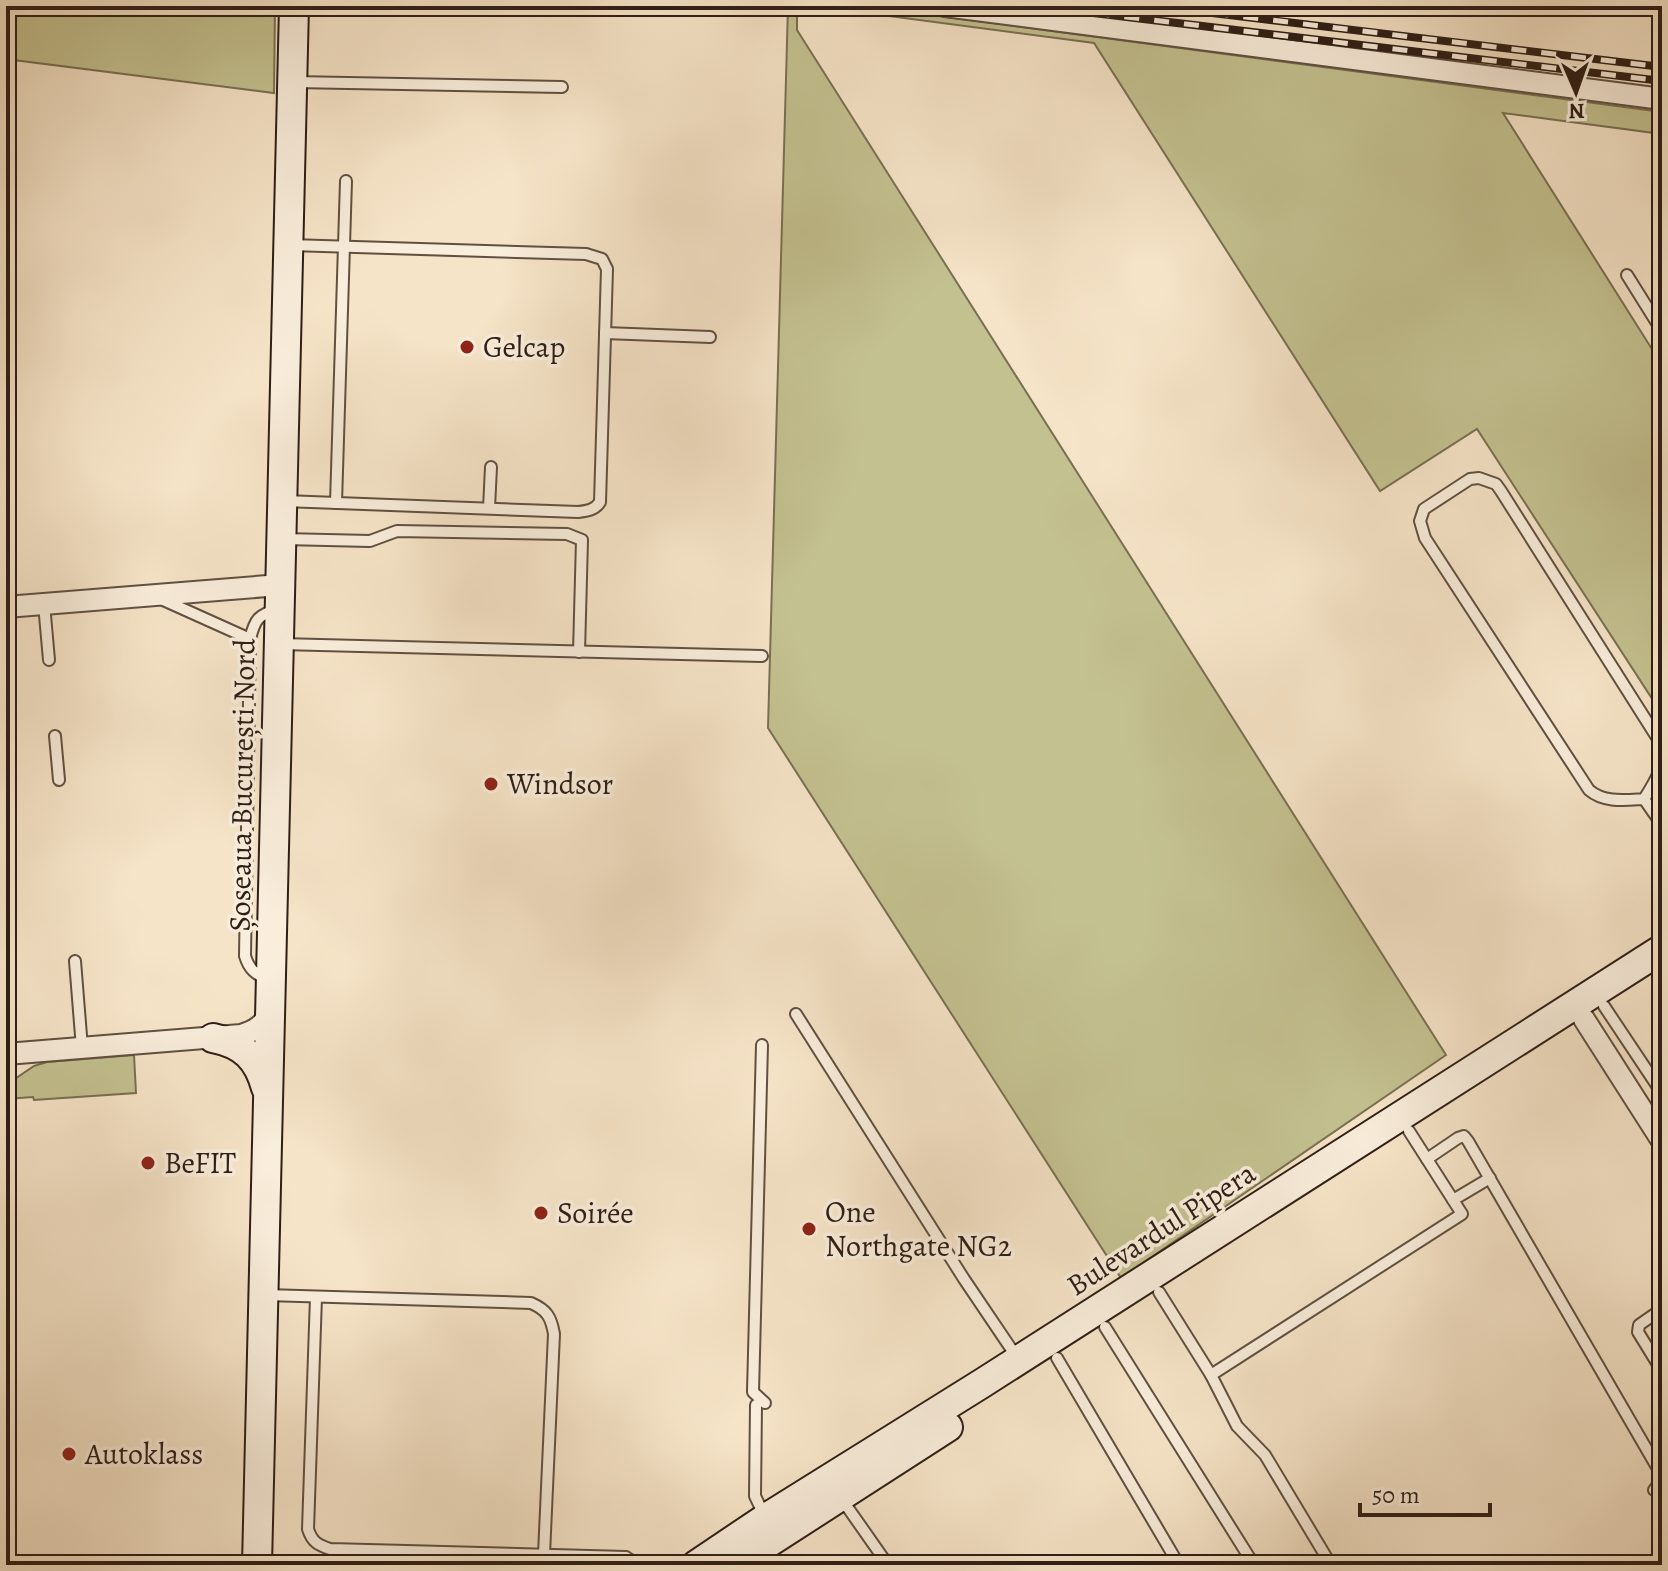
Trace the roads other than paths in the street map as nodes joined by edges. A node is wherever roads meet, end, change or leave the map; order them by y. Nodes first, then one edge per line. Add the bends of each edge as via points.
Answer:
1 (294, 6) edge
2 (945, 6) edge
3 (292, 82) junction
4 (562, 87) dead end
5 (1662, 99) edge
6 (346, 181) dead end
7 (288, 245) junction
8 (344, 246) junction
9 (1627, 275) dead end
10 (1662, 331) edge
11 (605, 333) junction
12 (710, 337) dead end
13 (491, 467) dead end
14 (282, 501) junction
15 (336, 503) junction
16 (489, 508) junction
17 (281, 539) junction
18 (152, 595) junction
19 (280, 597) junction
20 (44, 604) junction
21 (6, 607) edge
22 (250, 639) junction
23 (279, 644) junction
24 (579, 652) junction
25 (762, 656) dead end
26 (49, 660) dead end
27 (55, 736) dead end
28 (1662, 754) edge
29 (59, 780) dead end
30 (1644, 799) junction
31 (1658, 810) edge
32 (1662, 825) edge
33 (1662, 949) edge
34 (75, 961) dead end
35 (1662, 969) edge
36 (271, 981) junction
37 (1594, 1013) junction
38 (796, 1014) dead end
39 (264, 1021) junction
40 (213, 1038) junction
41 (762, 1045) dead end
42 (82, 1048) junction
43 (6, 1054) edge
44 (252, 1058) junction
45 (1662, 1093) edge
46 (268, 1101) junction
47 (1409, 1131) junction
48 (1662, 1141) edge
49 (1427, 1159) junction
50 (1490, 1178) junction
51 (1453, 1200) junction
52 (1159, 1292) junction
53 (264, 1295) junction
54 (316, 1297) junction
55 (1662, 1309) edge
56 (1105, 1327) junction
57 (1057, 1358) junction
58 (1018, 1360) junction
59 (1662, 1371) edge
60 (1211, 1375) junction
61 (1654, 1490) dead end
62 (840, 1497) junction
63 (766, 1518) junction
64 (544, 1554) junction
65 (257, 1565) edge
66 (638, 1565) edge
67 (696, 1565) edge
68 (734, 1565) edge
69 (888, 1565) edge
70 (1179, 1565) edge
71 (1254, 1565) edge
72 (1331, 1565) edge

1 - 3 main road, Șoseaua București Nord
2 - 5 street
3 - 4 lane
3 - 7 main road, Șoseaua București Nord
6 - 8 lane
7 - 8 lane
7 - 14 main road, Șoseaua București Nord
8 - 11 lane via 594,255 607,269
8 - 15 lane
9 - 10 lane
11 - 12 lane
11 - 16 lane via 600,502 578,512
13 - 16 lane
14 - 15 lane
14 - 17 main road, Șoseaua București Nord
15 - 16 lane
17 - 19 main road, Șoseaua București Nord
17 - 24 lane via 370,541 397,531 567,534 582,540
18 - 19 street
18 - 20 street
18 - 22 lane
19 - 22 lane via 259,617
19 - 23 main road, Șoseaua București Nord
20 - 21 street
20 - 26 lane
22 - 36 lane via 245,956 249,967
23 - 24 lane
23 - 36 main road, Șoseaua București Nord
24 - 25 lane
27 - 29 lane
28 - 30 lane via 1659,777
28 - 30 lane via 1658,739 1496,484 1470,479 1424,509 1420,521 1425,538 1589,790 1612,799
30 - 31 lane
31 - 32 lane
33 - 58 main road, Bulevardul Pipera
34 - 42 lane
35 - 37 main road, Bulevardul Pipera
36 - 39 main road, Șoseaua București Nord
37 - 45 lane
37 - 47 main road, Bulevardul Pipera
37 - 48 street
38 - 58 lane
39 - 40 street via 241,1035
39 - 44 main road
39 - 46 main road, Șoseaua București Nord
40 - 42 street
40 - 44 main road via 235,1044
41 - 63 lane via 753,1392 761,1404 755,1496
42 - 43 street
44 - 46 main road
44 - 53 main road via 247,1233 251,1270
46 - 53 main road, Șoseaua București Nord
47 - 49 lane
47 - 52 main road, Bulevardul Pipera
49 - 50 lane via 1464,1136
49 - 51 lane
50 - 51 lane
50 - 61 lane via 1661,1474
51 - 60 lane via 1462,1214
52 - 56 main road, Bulevardul Pipera
52 - 60 lane
53 - 54 lane
53 - 65 main road, Șoseaua București Nord
54 - 64 lane via 531,1303 544,1308 554,1334
54 - 64 lane via 311,1539 330,1549
55 - 59 lane via 1639,1325 1638,1332
56 - 57 main road, Bulevardul Pipera
56 - 71 lane
57 - 62 main road, Bulevardul Pipera
57 - 70 lane
58 - 63 main road, Bulevardul Pipera
60 - 72 lane via 1237,1426 1265,1455
62 - 68 main road, Bulevardul Pipera
62 - 69 lane
63 - 67 main road, Bulevardul Pipera
64 - 66 lane via 626,1557

